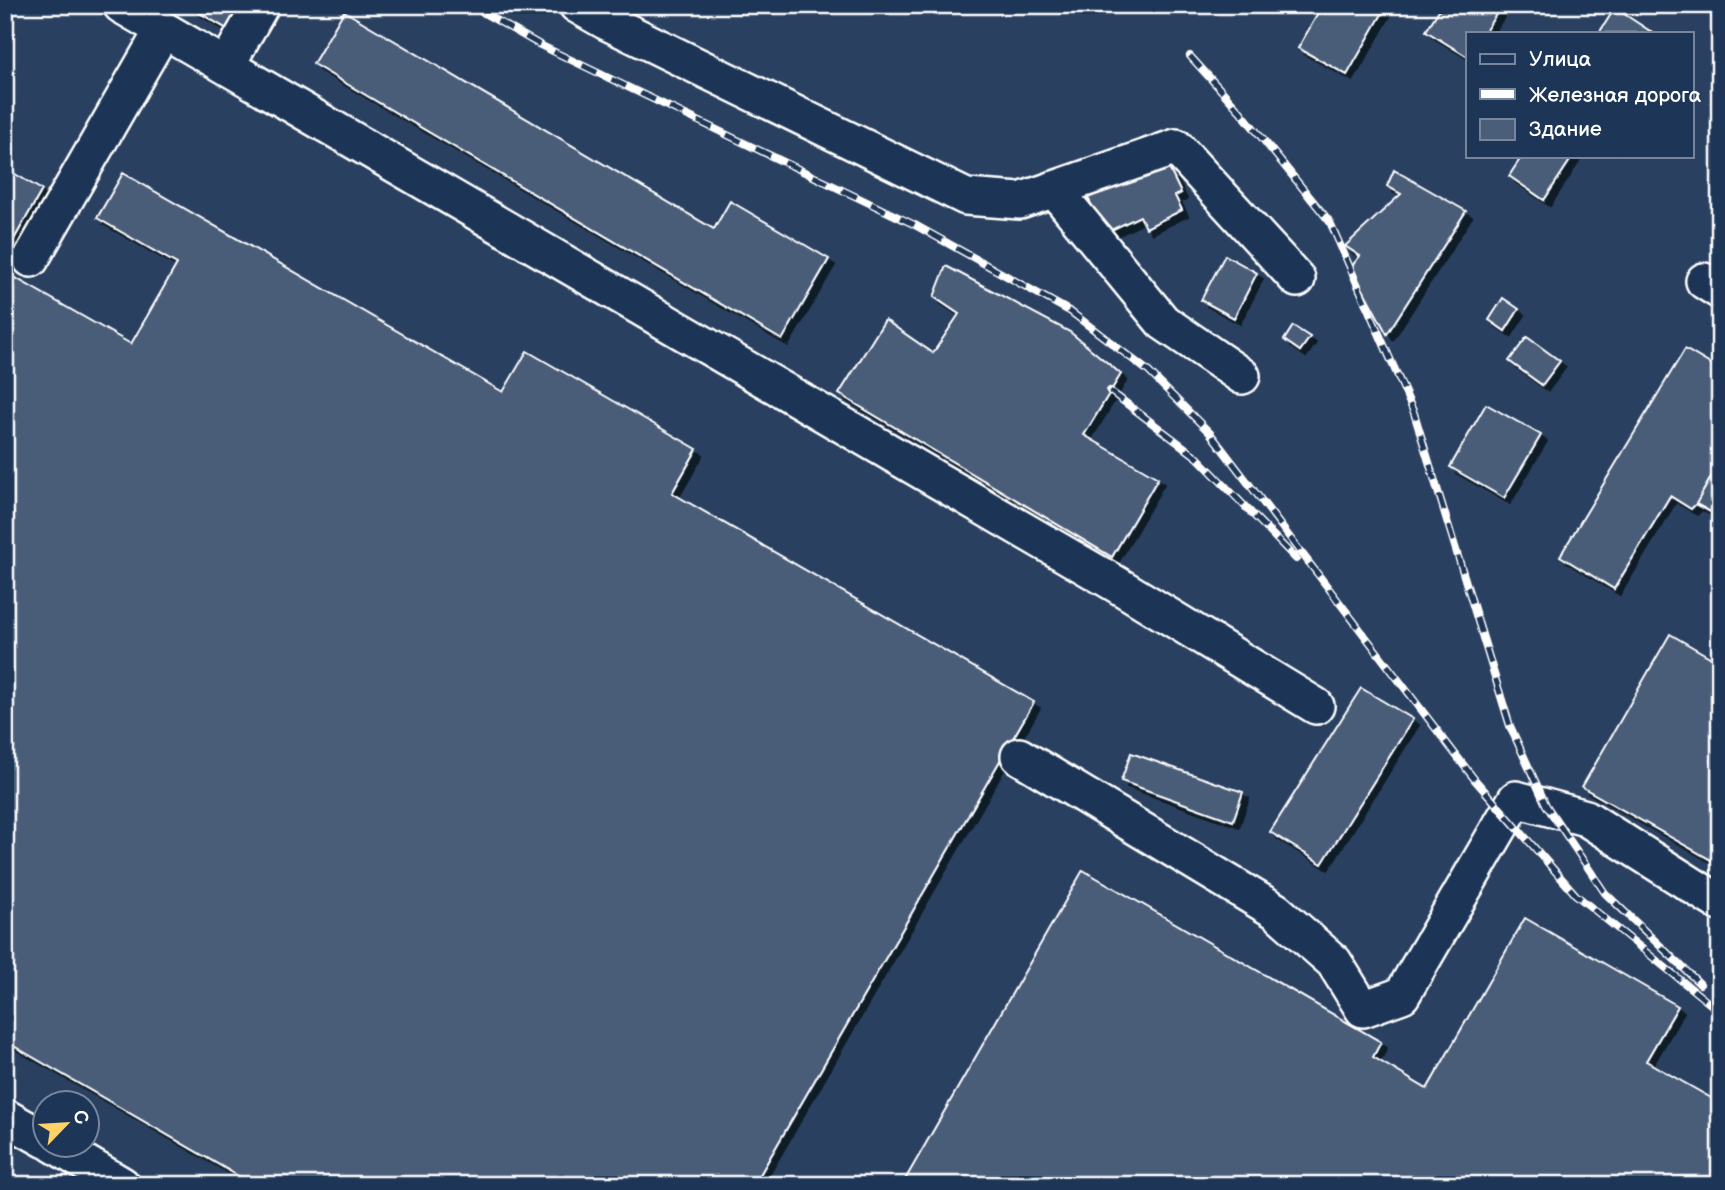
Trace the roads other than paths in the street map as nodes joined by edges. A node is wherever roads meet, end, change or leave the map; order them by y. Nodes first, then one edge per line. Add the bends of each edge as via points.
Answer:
1 (121, 5) edge
2 (261, 5) edge
3 (577, 5) edge
4 (163, 30) junction
5 (226, 66) junction
6 (1055, 189) junction
7 (32, 259) dead end
8 (1297, 279) dead end
9 (1242, 376) dead end
10 (1316, 706) dead end
11 (1019, 756) dead end
12 (1720, 903) edge
13 (5, 1117) edge
14 (32, 1132) edge
15 (76, 1158) edge
16 (122, 1185) edge

1 - 4 lane
2 - 5 lane
3 - 6 lane via 966,197 1020,201
4 - 5 lane
4 - 7 lane
5 - 10 lane via 1116,584
6 - 8 lane via 1176,147
6 - 9 lane via 1163,323
11 - 12 lane via 1276,911 1334,962 1363,1009 1402,995 1516,799 1587,818
13 - 14 lane
15 - 16 lane

